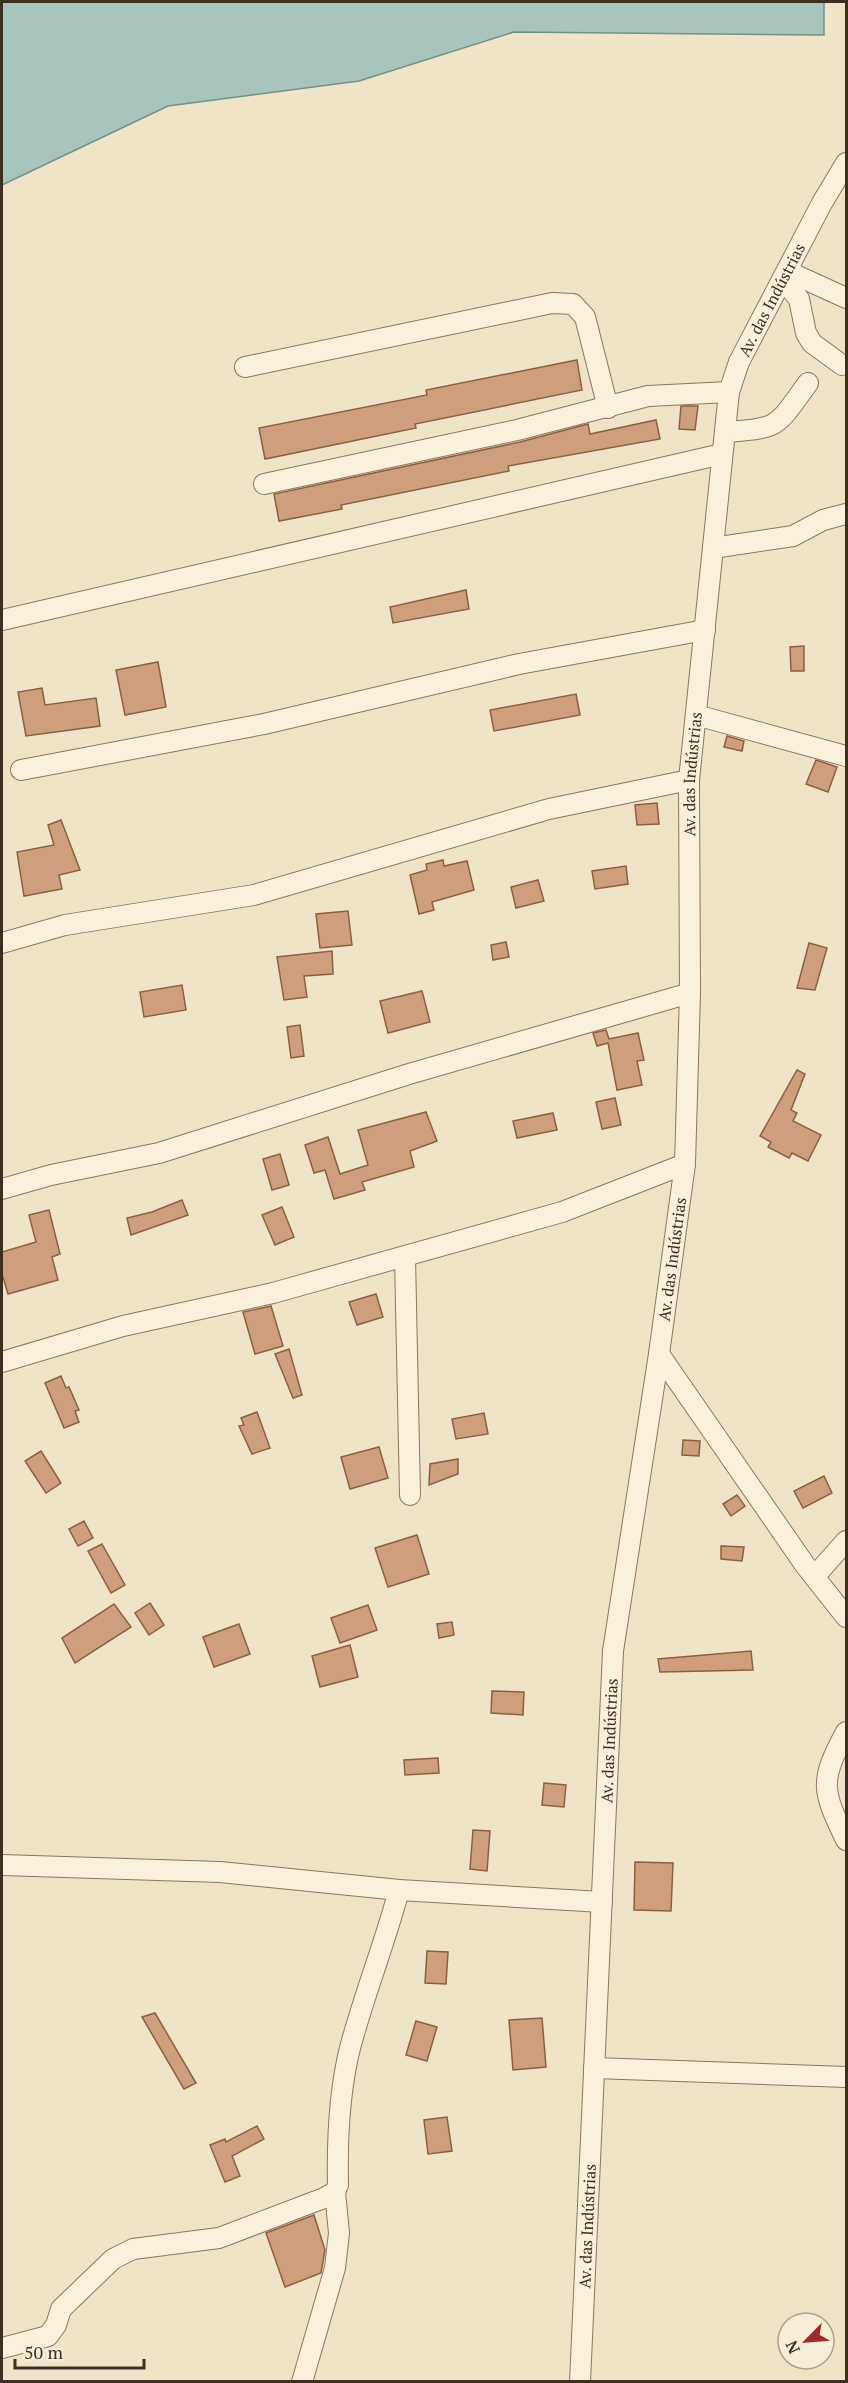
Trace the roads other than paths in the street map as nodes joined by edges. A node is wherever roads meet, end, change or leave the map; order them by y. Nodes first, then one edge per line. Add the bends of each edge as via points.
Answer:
1 (846, 163) edge
2 (784, 275) junction
3 (846, 298) edge
4 (842, 365) dead end
5 (245, 367) dead end
6 (808, 383) dead end
7 (729, 392) junction
8 (608, 408) junction
9 (724, 432) junction
10 (722, 453) junction
11 (264, 484) dead end
12 (846, 514) edge
13 (713, 548) junction
14 (2, 620) edge
15 (705, 630) junction
16 (696, 714) junction
17 (846, 756) edge
18 (21, 770) dead end
19 (689, 780) junction
20 (2, 943) edge
21 (690, 993) junction
22 (685, 1164) junction
23 (2, 1190) edge
24 (405, 1257) junction
25 (659, 1354) junction
26 (2, 1362) edge
27 (410, 1495) dead end
28 (846, 1541) edge
29 (815, 1576) junction
30 (846, 1617) edge
31 (846, 1732) edge
32 (846, 1840) edge
33 (2, 1865) edge
34 (399, 1890) junction
35 (602, 1902) junction
36 (594, 2068) junction
37 (846, 2077) edge
38 (335, 2192) junction
39 (2, 2348) edge
40 (302, 2382) edge
41 (580, 2382) edge

1 - 2 street, Av. das Indústrias
2 - 3 street
2 - 4 street via 799,299 812,343
2 - 7 street, Av. das Indústrias via 739,362
5 - 8 street via 552,303 573,304 585,317
6 - 9 street via 780,422 770,428
7 - 8 street via 648,396
7 - 9 street, Av. das Indústrias
8 - 11 street
9 - 10 street, Av. das Indústrias
10 - 13 street, Av. das Indústrias
10 - 14 street
12 - 13 street via 823,520 793,537
13 - 15 street, Av. das Indústrias
15 - 16 street, Av. das Indústrias
15 - 18 street via 519,664 264,724
16 - 17 street
16 - 19 street, Av. das Indústrias
19 - 20 street via 549,809 254,895 65,925
19 - 21 street, Av. das Indústrias
21 - 22 street, Av. das Indústrias
21 - 23 street via 409,1074 159,1153 51,1175
22 - 24 street via 562,1212
22 - 25 street, Av. das Indústrias
24 - 26 street via 273,1293 123,1326
24 - 27 street
25 - 29 street
25 - 35 street, Av. das Indústrias via 613,1651
28 - 29 street
29 - 30 street
31 - 32 street via 830,1762 826,1794
33 - 34 street via 220,1872
34 - 35 street
34 - 38 street via 350,2047 342,2091
35 - 36 street, Av. das Indústrias
36 - 37 street
36 - 41 street, Av. das Indústrias
38 - 39 street via 219,2238 133,2249 113,2259 71,2297 48,2336
38 - 40 street via 339,2233 335,2268

